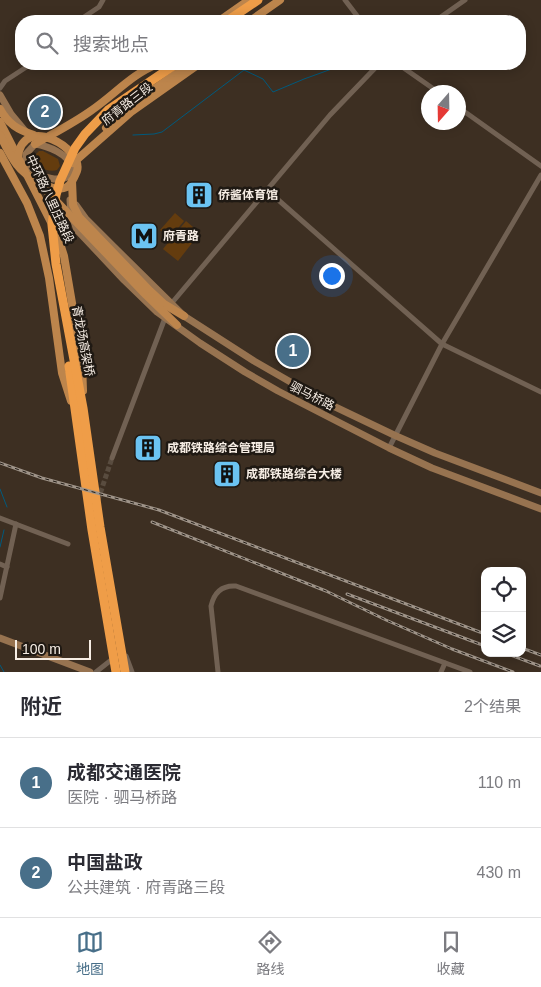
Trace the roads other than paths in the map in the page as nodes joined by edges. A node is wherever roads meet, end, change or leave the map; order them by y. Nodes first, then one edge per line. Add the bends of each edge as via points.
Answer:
1 (103, 0) edge
2 (248, 0) edge
3 (258, 0) edge
4 (266, 0) edge
5 (280, 0) edge
6 (345, 0) edge
7 (464, 0) edge
8 (87, 15) edge
9 (227, 15) edge
10 (236, 15) edge
11 (245, 15) edge
12 (259, 15) edge
13 (356, 15) edge
14 (443, 15) edge
15 (22, 70) edge
16 (143, 70) edge
17 (151, 70) edge
18 (158, 70) edge
19 (167, 70) edge
20 (181, 70) edge
21 (190, 70) edge
22 (373, 70) edge
23 (407, 70) edge
24 (428, 85) edge
25 (0, 88) edge
26 (0, 95) edge
27 (0, 109) edge
28 (466, 113) edge
29 (0, 122) edge
30 (0, 135) edge
31 (44, 137) junction
32 (34, 140) junction
33 (0, 148) edge
34 (0, 153) edge
35 (541, 166) edge
36 (28, 171) junction
37 (72, 172) junction
38 (541, 175) edge
39 (38, 182) junction
40 (267, 190) junction
41 (165, 305) junction
42 (184, 316) joint
43 (165, 318) junction
44 (177, 325) junction
45 (442, 344) junction
46 (541, 392) edge
47 (78, 410) junction
48 (394, 435) junction
49 (389, 448) junction
50 (112, 458) tunnel mouth
51 (541, 493) edge
52 (541, 509) edge
53 (94, 512) dead end
54 (0, 518) edge
55 (16, 524) junction
56 (68, 544) dead end
57 (0, 564) edge
58 (8, 567) junction
59 (0, 598) edge
60 (0, 638) edge
61 (123, 651) junction
62 (444, 663) junction
63 (77, 670) edge
64 (90, 672) edge
65 (96, 672) edge
66 (116, 672) edge
67 (125, 672) edge
68 (132, 672) edge
69 (218, 672) edge
70 (441, 672) edge
71 (470, 672) edge

1 - 8 street
2 - 9 main road
3 - 10 highway
4 - 11 highway
5 - 12 main road
6 - 13 street
7 - 14 street
15 - 25 street
16 - 32 main road, 府青路三段 via 93,110
17 - 31 main road via 75,123
18 - 47 highway, 青龙场高架桥 via 91,119 66,154 53,184 46,230
19 - 47 highway, 青龙场高架桥 via 95,122 75,148 56,194 52,225
20 - 37 main road via 127,108 105,128
21 - 37 main road, 府青路三段 via 131,112
22 - 40 street via 330,115
23 - 24 street
26 - 32 main road via 11,114
27 - 32 main road via 9,123
28 - 35 street
29 - 47 main road, 中环路八里庄路段 via 57,234 64,256 82,362
30 - 36 main road via 16,164
31 - 32 main road
31 - 37 main road via 66,147 76,159
32 - 36 main road, 府青路三段 via 26,139 19,150 18,159
32 - 37 main road via 62,155
33 - 36 main road
34 - 47 main road, 中环路八里庄路段 via 27,203 40,236 62,373
36 - 37 main road via 54,179
36 - 39 main road
37 - 39 main road via 66,187 56,188
37 - 41 main road via 73,204 79,217
37 - 43 main road, 驷马桥路 via 71,214 77,230
38 - 45 street
39 - 41 main road via 146,295
40 - 41 street
40 - 45 street
41 - 42 main road
41 - 44 main road
42 - 48 main road, 驷马桥路 via 254,361
43 - 44 main road, 驷马桥路
43 - 50 street
44 - 49 main road, 驷马桥路 via 245,372
45 - 46 street
45 - 48 street
47 - 66 highway, 青龙场高架桥 via 92,530
47 - 67 highway, 青龙场高架桥
48 - 49 street
48 - 51 main road, 驷马桥路
49 - 52 main road, 驷马桥路 via 432,468
53 - 61 street via 95,524 105,545
54 - 55 street
55 - 56 street
55 - 58 street
57 - 58 street
58 - 59 street
60 - 63 main road
61 - 65 street
61 - 68 street
62 - 69 street via 227,585 212,598 211,606
62 - 70 street
62 - 71 street
63 - 64 main road

